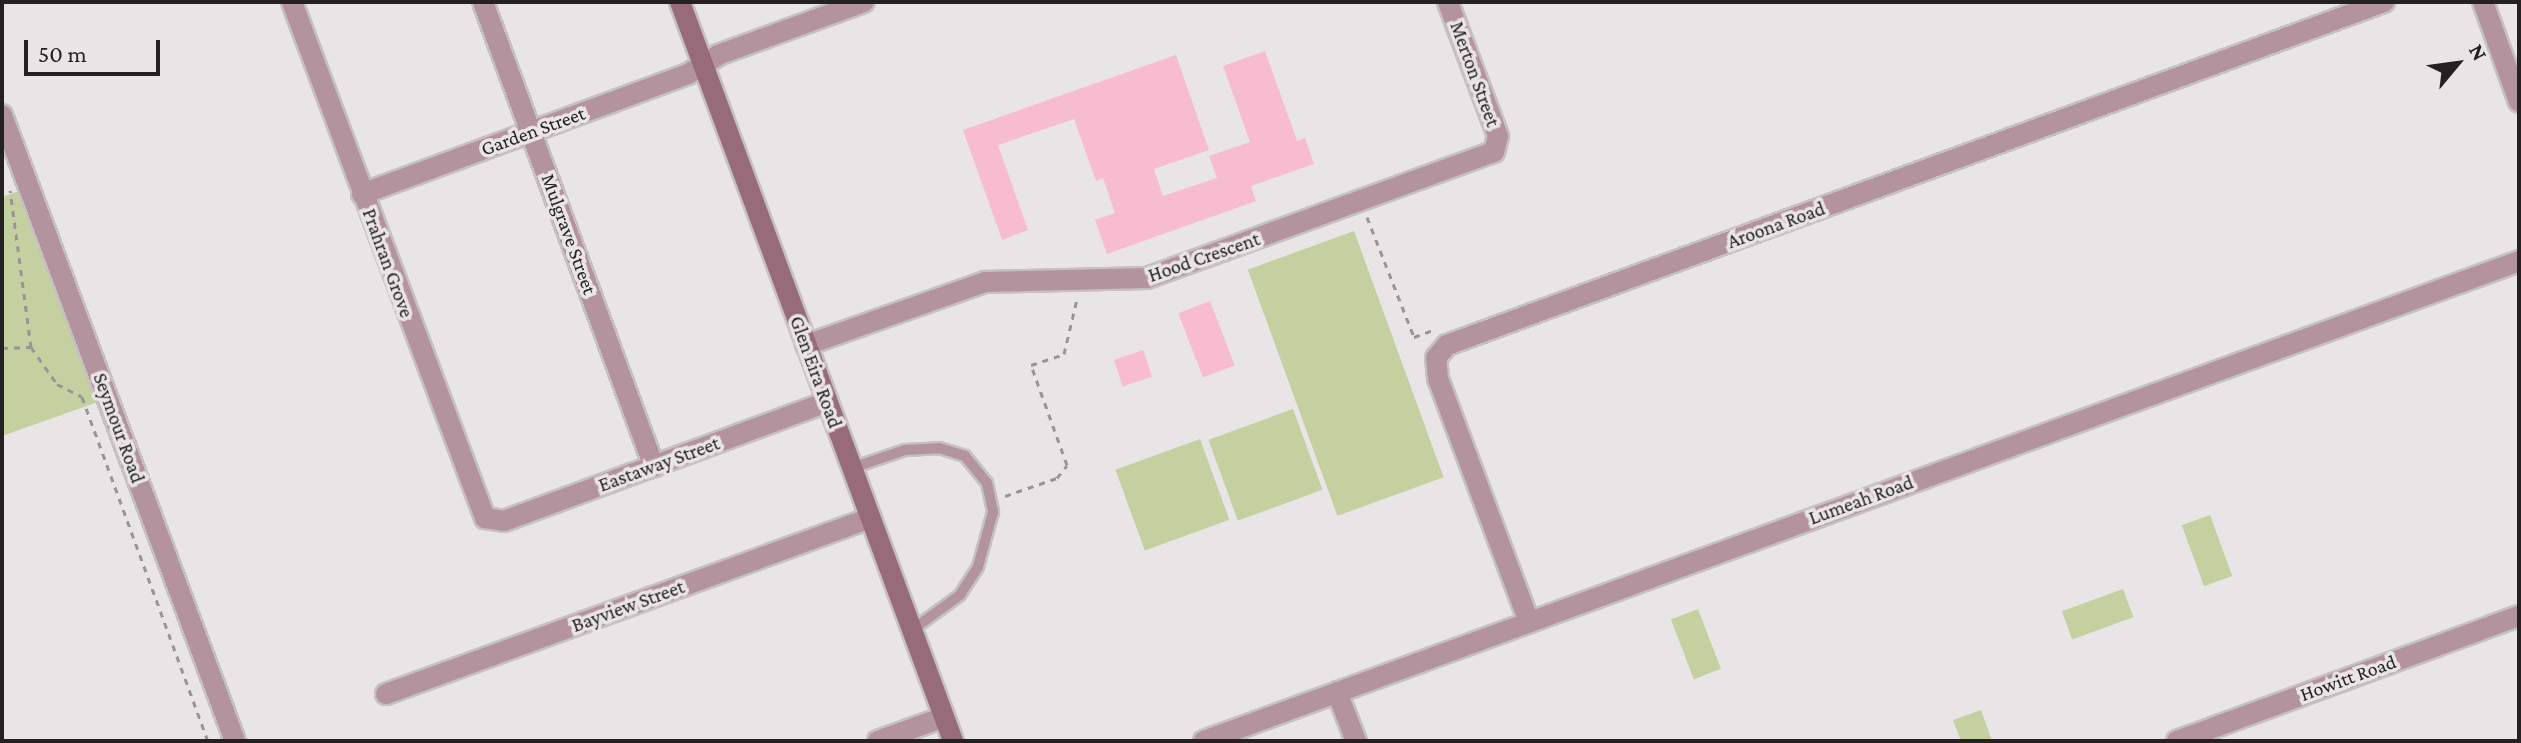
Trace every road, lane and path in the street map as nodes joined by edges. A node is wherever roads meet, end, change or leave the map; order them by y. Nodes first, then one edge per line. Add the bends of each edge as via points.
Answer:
1 (292, 2) edge
2 (483, 2) edge
3 (680, 2) edge
4 (864, 2) edge
5 (1448, 2) edge
6 (2384, 2) edge
7 (2483, 2) edge
8 (703, 65) junction
9 (2519, 102) edge
10 (2, 115) edge
11 (531, 132) junction
12 (1498, 146) joint
13 (27, 183) junction
14 (362, 194) junction
15 (1362, 202) junction
16 (10, 219) junction
17 (2, 220) edge
18 (2519, 261) edge
19 (1079, 279) junction
20 (1414, 337) dead end
21 (806, 345) junction
22 (31, 347) junction
23 (2, 348) edge
24 (827, 402) junction
25 (654, 466) junction
26 (852, 468) junction
27 (992, 500) junction
28 (870, 518) junction
29 (490, 520) joint
30 (2519, 616) edge
31 (1529, 622) junction
32 (912, 630) junction
33 (1337, 692) junction
34 (386, 694) dead end
35 (944, 717) junction
36 (208, 741) edge
37 (235, 741) edge
38 (878, 741) edge
39 (953, 741) edge
40 (1204, 741) edge
41 (1356, 741) edge
42 (2177, 741) edge

1 - 14 street, Prahran Grove
2 - 11 street, Mulgrave Street
3 - 8 main road, Glen Eira Road
4 - 8 street, Garden Street
5 - 12 street, Merton Street
6 - 31 street, Aroona Road via 1447,345 1436,358 1438,379
7 - 9 street
8 - 11 street, Garden Street
8 - 21 main road, Glen Eira Road
10 - 13 street, Seymour Road
11 - 14 street, Garden Street
11 - 25 street, Mulgrave Street
12 - 15 street, Hood Crescent via 1486,156
13 - 16 path via 6,191
13 - 37 street, Seymour Road
14 - 29 street, Prahran Grove via 478,508
15 - 19 street, Hood Crescent via 1147,278
15 - 20 path
16 - 17 path
16 - 22 path
18 - 31 street, Lumeah Road
19 - 21 street, Hood Crescent via 985,282
19 - 27 path via 1064,354 1031,365 1067,465 1057,478
21 - 24 main road, Glen Eira Road
22 - 23 path
22 - 36 path via 57,384 82,397
24 - 25 street, Eastaway Street
24 - 26 main road, Glen Eira Road
25 - 29 street, Eastaway Street via 504,521
26 - 27 lane via 905,450 953,451 981,472
26 - 28 main road, Glen Eira Road
27 - 32 lane via 989,532 970,582 949,606
28 - 32 main road, Glen Eira Road
28 - 34 street, Bayview Street
30 - 42 street, Howitt Road
31 - 33 street, Lumeah Road
32 - 35 main road, Glen Eira Road
33 - 40 street, Lumeah Road
33 - 41 street
35 - 38 street
35 - 39 main road, Glen Eira Road

